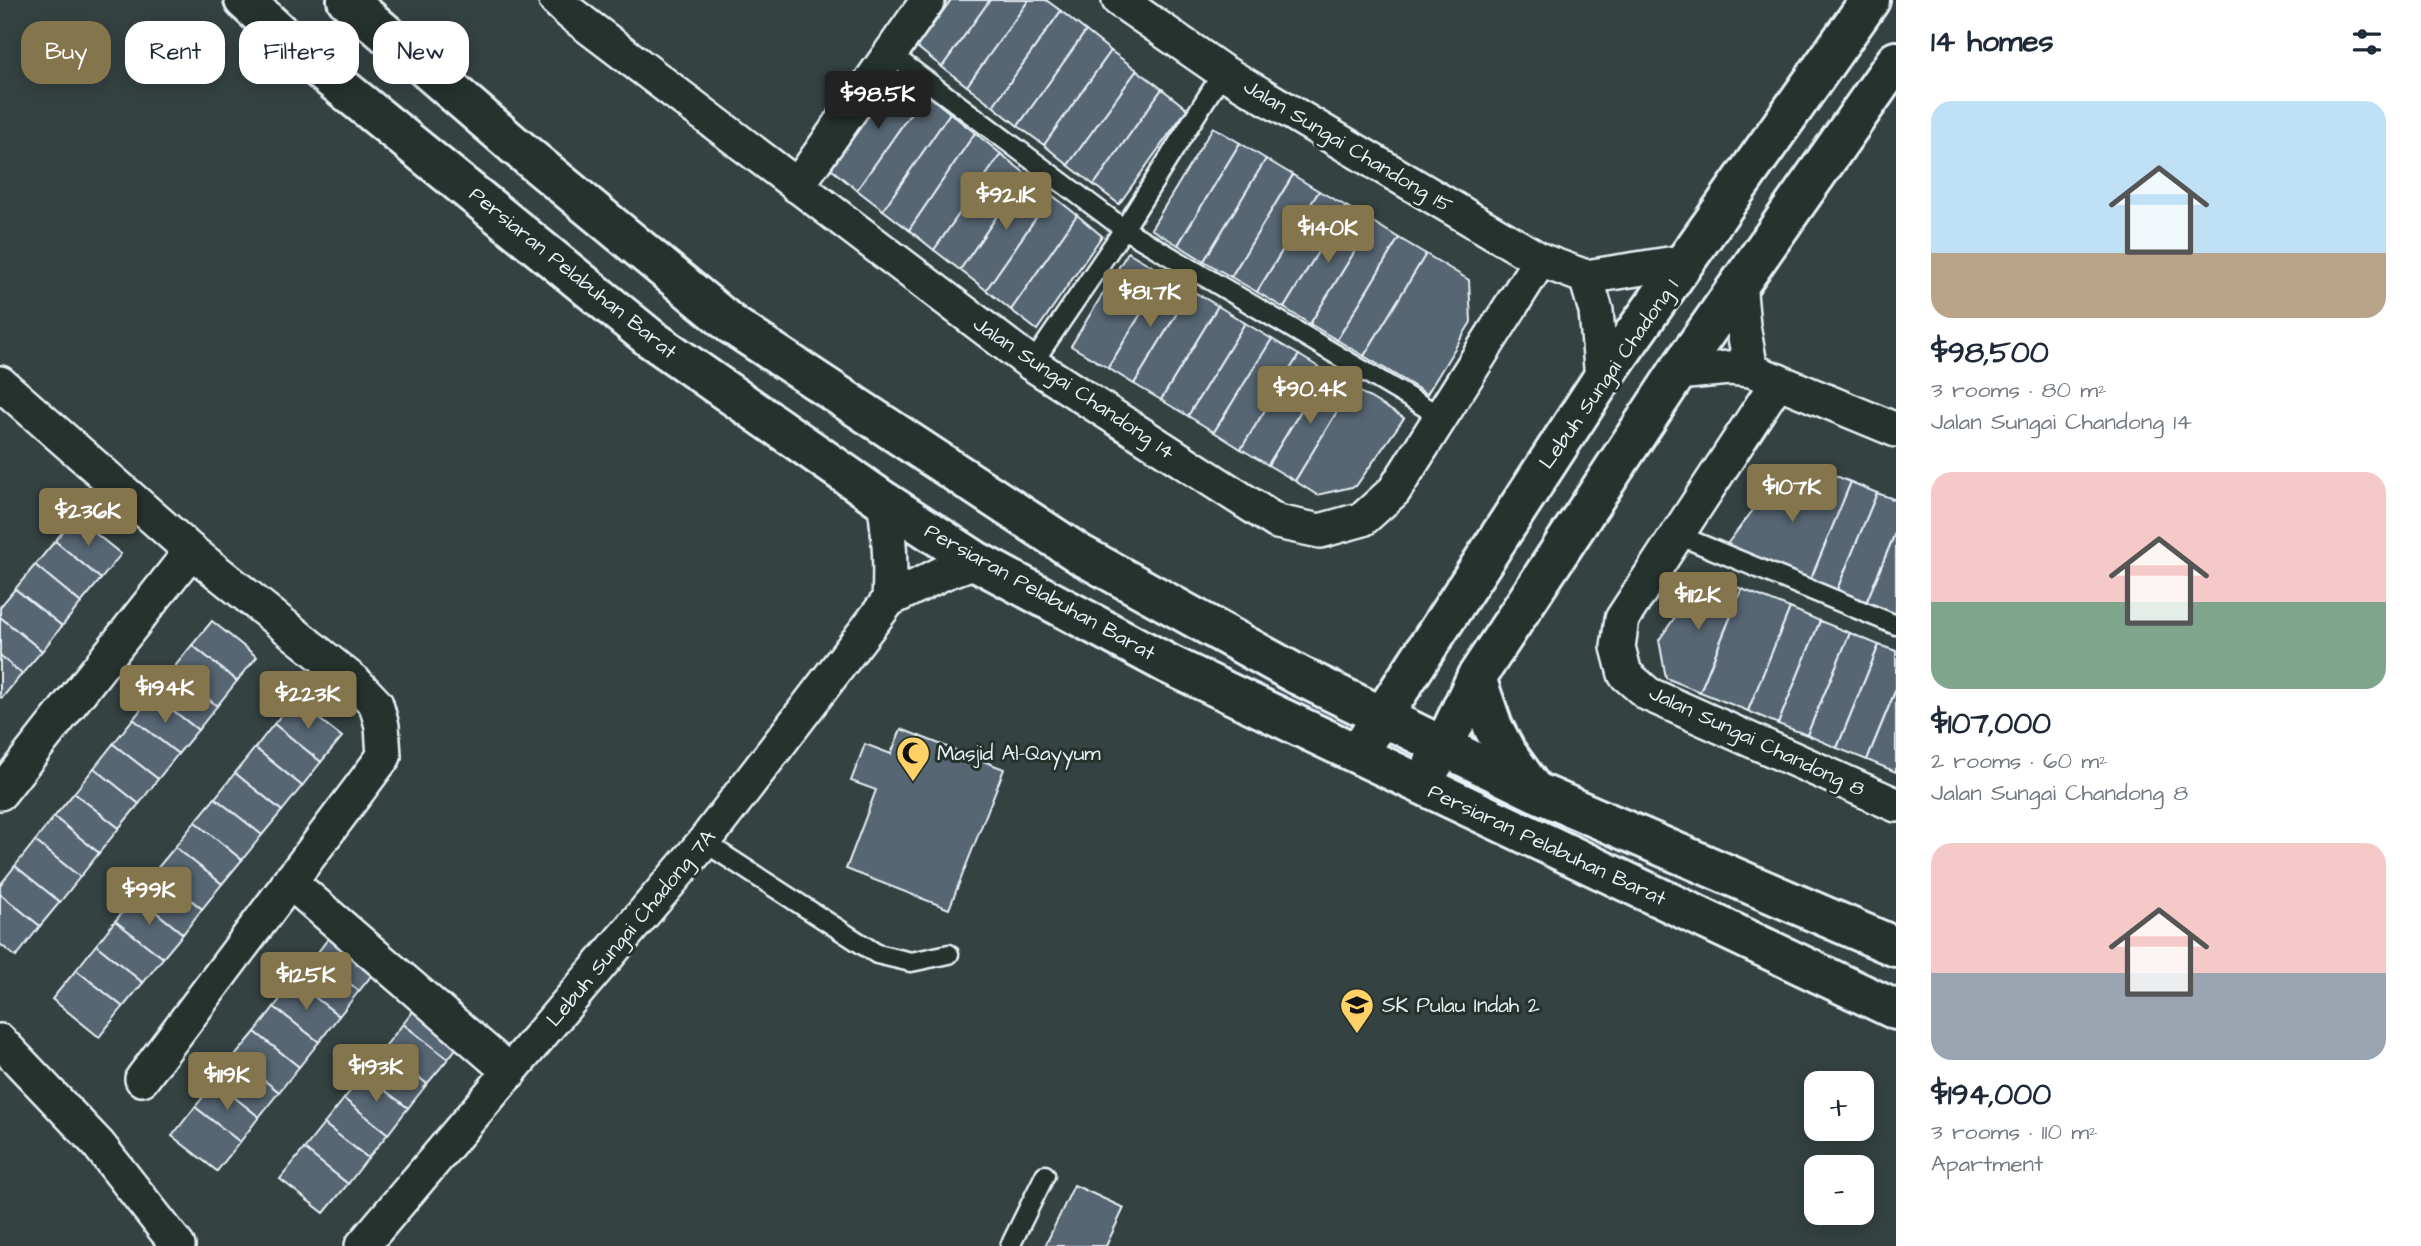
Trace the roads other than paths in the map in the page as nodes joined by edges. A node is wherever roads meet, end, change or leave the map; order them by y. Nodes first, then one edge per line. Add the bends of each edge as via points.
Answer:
1 (244, 0) edge
2 (347, 0) edge
3 (928, 0) edge
4 (1119, 0) edge
5 (1870, 0) edge
6 (568, 4) edge
7 (891, 54) junction
8 (1896, 61) edge
9 (1223, 72) junction
10 (797, 186) junction
11 (1124, 229) junction
12 (1540, 260) junction
13 (1688, 261) junction
14 (1586, 277) junction
15 (1739, 282) junction
16 (1032, 364) junction
17 (1677, 373) junction
18 (1765, 375) junction
19 (1602, 379) junction
20 (0, 383) edge
21 (1440, 416) junction
22 (1896, 430) edge
23 (884, 501) junction
24 (1678, 535) junction
25 (191, 551) junction
26 (976, 561) junction
27 (889, 600) junction
28 (1896, 625) edge
29 (1414, 663) junction
30 (1297, 675) junction
31 (1476, 678) junction
32 (1382, 716) junction
33 (1444, 746) junction
34 (1357, 754) junction
35 (1421, 785) junction
36 (1534, 791) junction
37 (0, 793) edge
38 (1896, 805) edge
39 (704, 842) junction
40 (289, 881) junction
41 (1896, 947) edge
42 (949, 954) dead end
43 (1896, 1010) edge
44 (0, 1041) edge
45 (510, 1072) junction
46 (142, 1079) dead end
47 (1045, 1175) dead end
48 (178, 1246) edge
49 (362, 1246) edge
50 (1010, 1246) edge

1 - 23 street, Persiaran Pelabuhan Barat via 313,64 650,338
2 - 30 street, Persiaran Pelabuhan Barat via 732,325 1081,555
3 - 7 street
4 - 9 street, Jalan Sungai Chandong 15
5 - 13 street, Lebuh Sungai Chadong 1
6 - 10 street, Jalan Sungai Chandong 14
7 - 10 street
7 - 11 lane
8 - 15 street
9 - 11 lane
9 - 12 street, Jalan Sungai Chandong 15
10 - 16 street, Jalan Sungai Chandong 14
11 - 16 lane
11 - 21 lane
12 - 14 street, Jalan Sungai Chandong 15
12 - 21 street, Jalan Sungai Chandong 14
13 - 14 street, Jalan Sungai Chandong 15
13 - 19 street, Lebuh Sungai Chadong 1
14 - 19 street via 1596,312
15 - 17 street
15 - 18 street via 1743,326
16 - 21 street, Jalan Sungai Chandong 14 via 1277,522 1320,531 1363,519 1394,491
17 - 18 street via 1730,368
17 - 31 street
18 - 22 street
18 - 24 street, Jalan Sungai Chandong 8
19 - 29 street, Lebuh Sungai Chadong 1
20 - 25 street
23 - 26 street, Persiaran Pelabuhan Barat
23 - 27 street via 891,563
24 - 28 lane
24 - 38 street, Jalan Sungai Chandong 8 via 1622,619 1618,648 1625,674 1648,694
25 - 37 street
25 - 40 street via 376,704 384,756
26 - 27 street
26 - 34 street, Persiaran Pelabuhan Barat via 1168,664
27 - 39 street, Lebuh Sungai Chadong 7A
29 - 30 street via 1370,684 1333,688
29 - 32 street, Lebuh Sungai Chadong 1
30 - 32 street, Persiaran Pelabuhan Barat
31 - 33 street
31 - 36 street via 1493,727
32 - 33 street, Persiaran Pelabuhan Barat
32 - 34 street, Lebuh Sungai Chadong 1
33 - 35 street
33 - 36 street, Persiaran Pelabuhan Barat
34 - 35 street, Persiaran Pelabuhan Barat
35 - 43 street, Persiaran Pelabuhan Barat
36 - 41 street, Persiaran Pelabuhan Barat
39 - 42 lane via 877,954 911,962
39 - 45 street, Lebuh Sungai Chadong 7A
40 - 45 street
40 - 46 street
44 - 48 street via 98,1144
45 - 49 street, Lebuh Sungai Chadong 7A
47 - 50 lane

